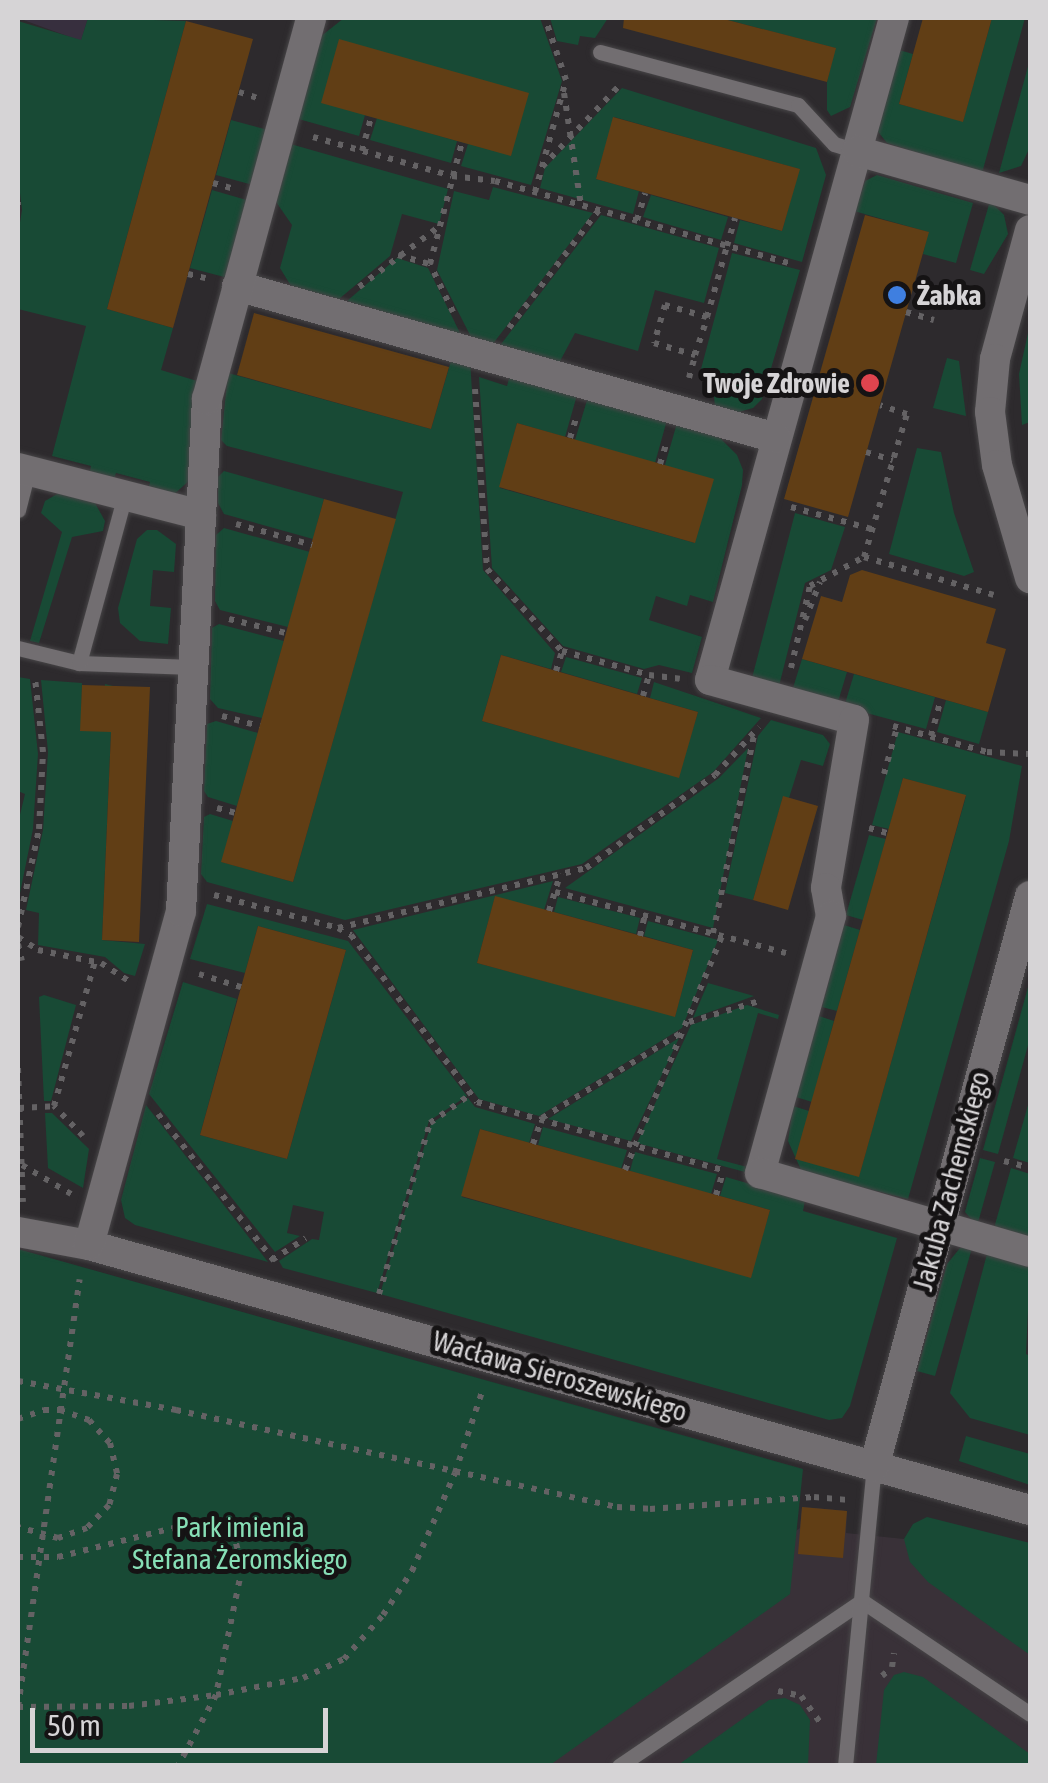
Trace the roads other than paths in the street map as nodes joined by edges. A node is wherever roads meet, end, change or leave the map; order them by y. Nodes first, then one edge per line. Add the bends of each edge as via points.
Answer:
1 (311, 18) edge
2 (894, 18) edge
3 (600, 52) dead end
4 (858, 151) junction
5 (1030, 200) edge
6 (1030, 230) edge
7 (237, 286) junction
8 (1021, 297) edge
9 (776, 438) junction
10 (23, 470) edge
11 (124, 498) junction
12 (18, 510) edge
13 (210, 517) junction
14 (1030, 578) edge
15 (18, 648) edge
16 (79, 663) junction
17 (193, 667) junction
18 (1030, 896) edge
19 (938, 1225) junction
20 (21, 1233) edge
21 (1030, 1252) edge
22 (86, 1254) junction
23 (874, 1467) junction
24 (1030, 1510) edge
25 (862, 1602) junction
26 (1030, 1714) edge
27 (620, 1766) edge
28 (844, 1766) edge

1 - 7 street
2 - 4 street
3 - 4 lane via 798,105 834,144
4 - 5 street
4 - 9 street
6 - 8 street
7 - 9 street
7 - 13 street via 206,399
8 - 14 street via 993,369 991,432
9 - 19 street via 710,680 854,720 826,888 831,916 760,1173
10 - 11 street
10 - 12 lane
11 - 13 street
11 - 16 lane
13 - 17 street
15 - 16 lane
16 - 17 lane
17 - 22 street via 181,912
18 - 19 street, Jakuba Zachemskiego
19 - 21 street
19 - 23 street, Jakuba Zachemskiego
20 - 22 street, Wacława Sieroszewskiego
22 - 23 street, Wacława Sieroszewskiego via 494,1357
23 - 24 street, Wacława Sieroszewskiego
23 - 25 lane
25 - 26 lane
25 - 27 lane
25 - 28 lane

